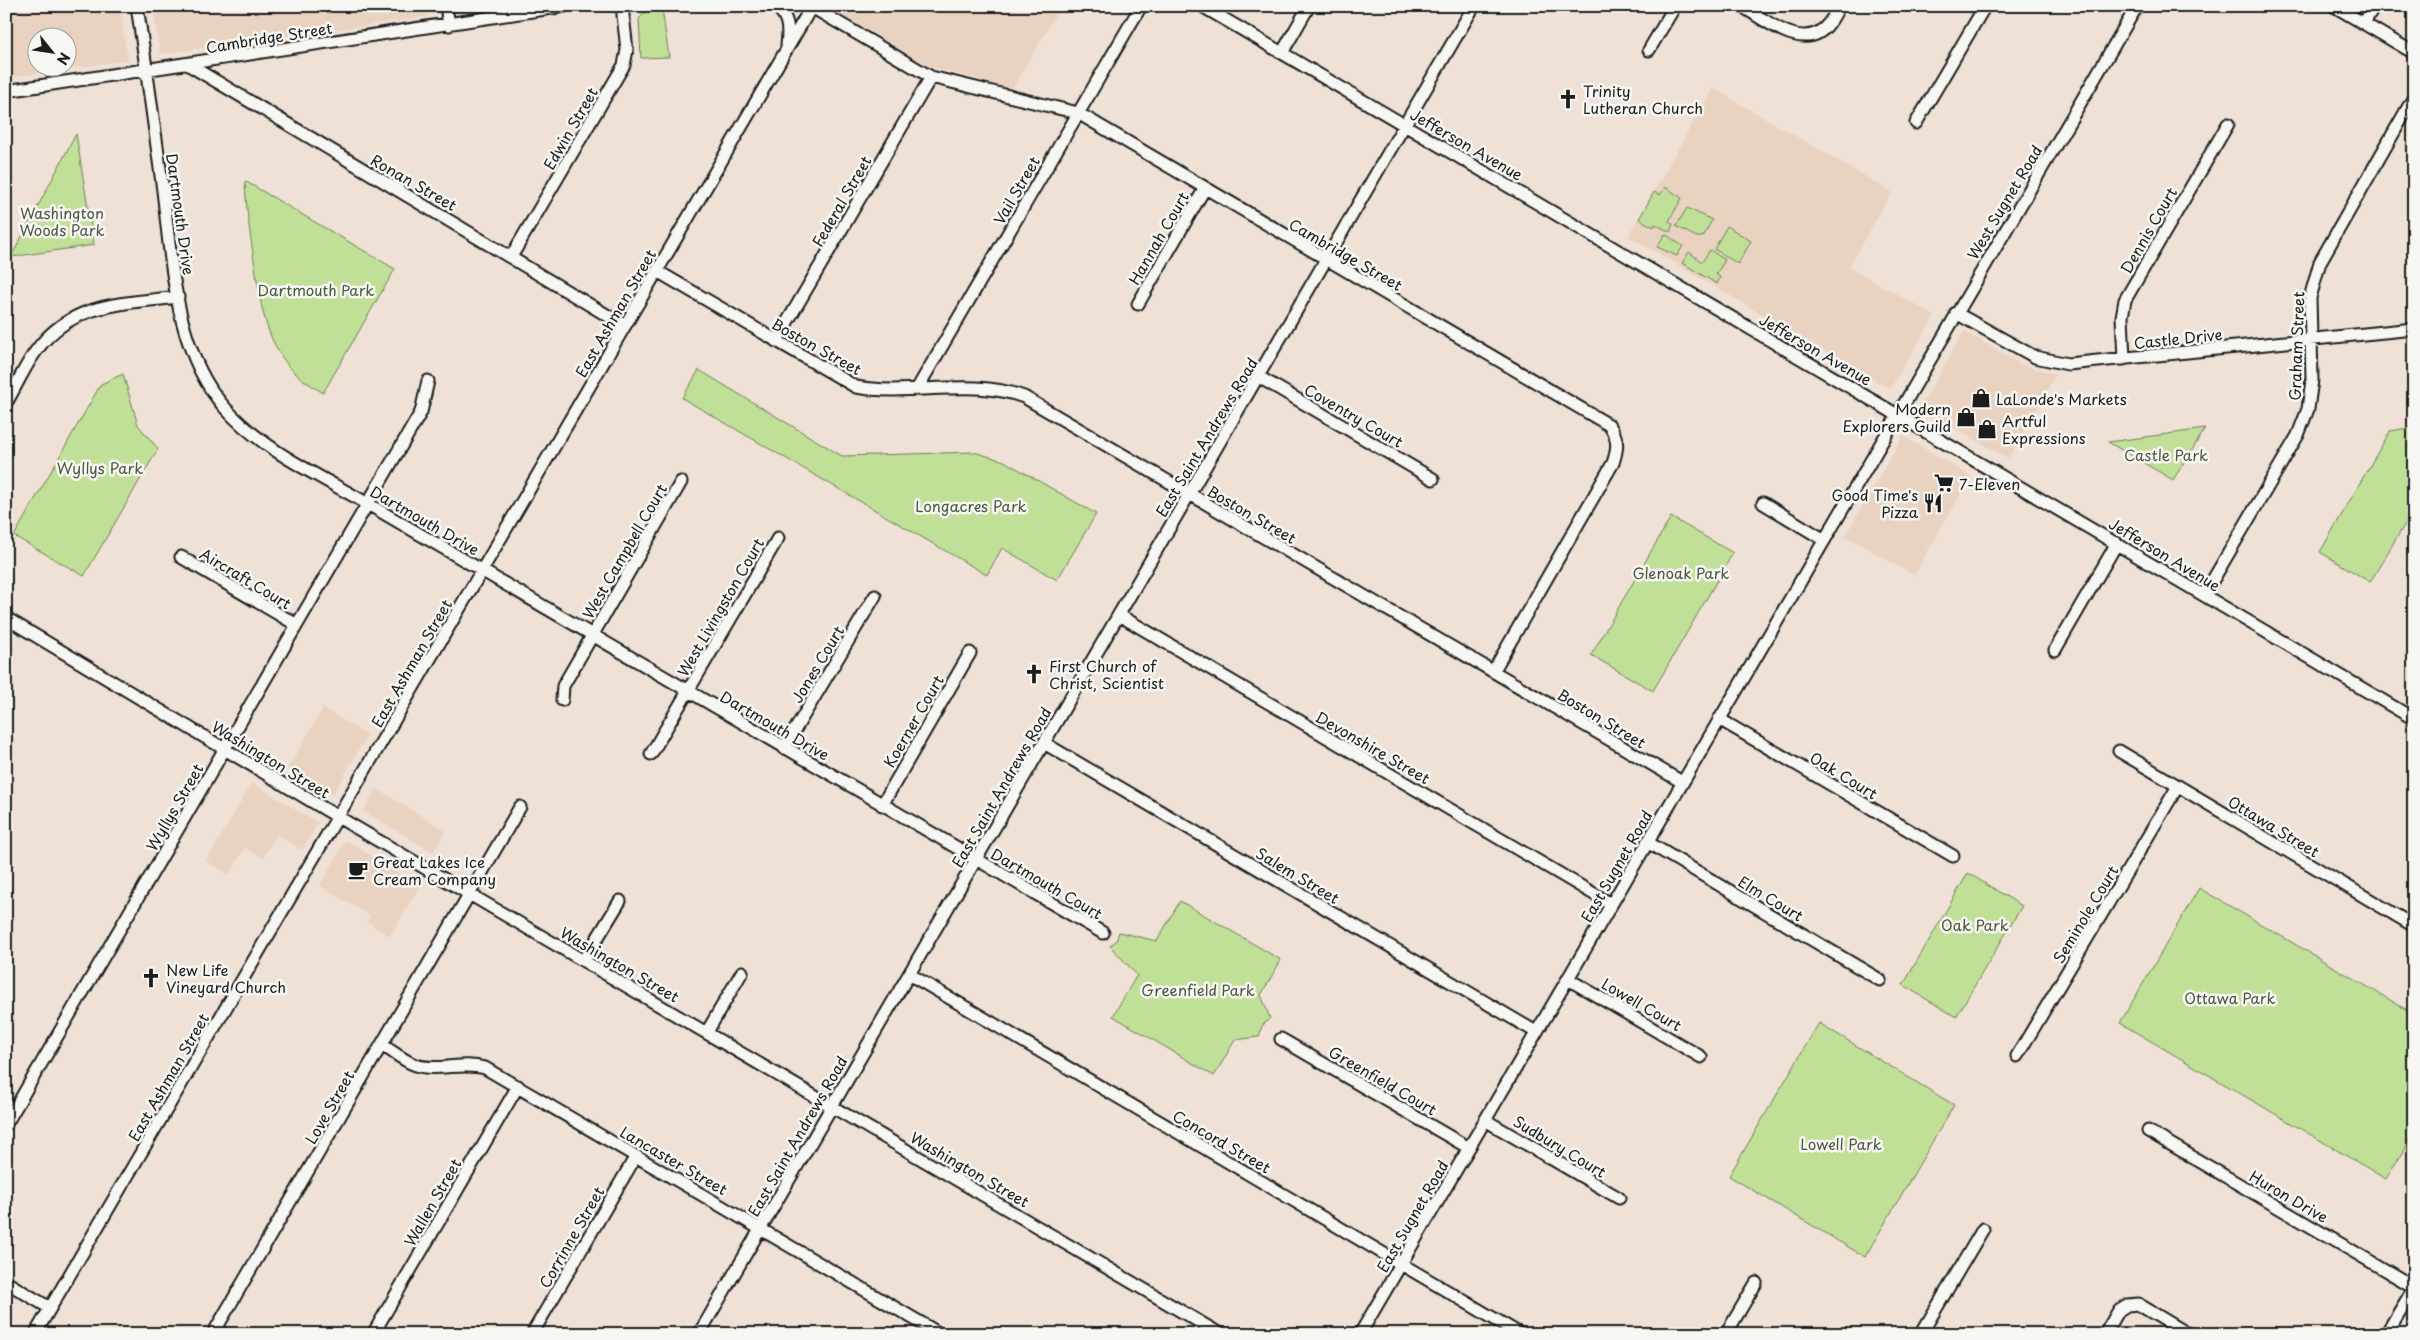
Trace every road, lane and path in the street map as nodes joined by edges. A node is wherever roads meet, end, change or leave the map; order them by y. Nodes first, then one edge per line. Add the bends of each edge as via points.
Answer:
1 (137, 6) edge
2 (446, 6) edge
3 (565, 6) edge
4 (622, 6) edge
5 (775, 6) edge
6 (811, 6) edge
7 (1141, 6) edge
8 (1202, 6) edge
9 (1309, 6) edge
10 (1474, 6) edge
11 (1674, 6) edge
12 (1742, 6) edge
13 (1839, 6) edge
14 (1985, 6) edge
15 (2137, 6) edge
16 (2334, 6) edge
17 (2374, 6) edge
18 (2364, 23) junction
19 (448, 25) junction
20 (787, 48) junction
21 (1650, 50) dead end
22 (1282, 53) junction
23 (2414, 53) edge
24 (188, 65) junction
25 (147, 71) junction
26 (931, 77) junction
27 (6, 91) edge
28 (2414, 98) edge
29 (1078, 113) junction
30 (1916, 123) dead end
31 (2228, 124) dead end
32 (1405, 125) junction
33 (1205, 188) junction
34 (512, 258) junction
35 (1327, 260) junction
36 (657, 271) junction
37 (178, 297) junction
38 (1138, 304) dead end
39 (1956, 312) junction
40 (625, 326) junction
41 (2414, 330) edge
42 (2312, 340) junction
43 (776, 341) junction
44 (2124, 359) junction
45 (1259, 377) junction
46 (428, 382) dead end
47 (917, 389) junction
48 (6, 403) edge
49 (1897, 413) junction
50 (1433, 479) dead end
51 (681, 482) dead end
52 (1190, 495) junction
53 (1762, 503) dead end
54 (368, 504) junction
55 (778, 538) dead end
56 (1823, 539) junction
57 (2117, 543) junction
58 (181, 557) dead end
59 (482, 571) junction
60 (2204, 595) junction
61 (875, 596) dead end
62 (1119, 615) junction
63 (6, 618) edge
64 (297, 625) junction
65 (592, 634) junction
66 (2055, 650) dead end
67 (970, 653) dead end
68 (1494, 670) junction
69 (688, 692) junction
70 (562, 700) dead end
71 (1719, 718) junction
72 (2414, 719) edge
73 (1044, 743) junction
74 (784, 748) junction
75 (225, 749) junction
76 (2119, 751) dead end
77 (652, 754) dead end
78 (1682, 782) junction
79 (2178, 786) junction
80 (882, 805) junction
81 (520, 807) dead end
82 (338, 817) junction
83 (1647, 842) junction
84 (1953, 856) dead end
85 (976, 860) junction
86 (471, 894) junction
87 (620, 900) dead end
88 (1611, 904) junction
89 (2414, 926) edge
90 (1103, 933) dead end
91 (584, 960) junction
92 (742, 972) dead end
93 (909, 974) junction
94 (1568, 978) junction
95 (1880, 980) dead end
96 (707, 1032) junction
97 (1536, 1032) junction
98 (1281, 1039) dead end
99 (382, 1046) junction
100 (1701, 1056) dead end
101 (2017, 1056) dead end
102 (518, 1086) junction
103 (832, 1106) junction
104 (1485, 1120) junction
105 (6, 1124) edge
106 (2148, 1131) dead end
107 (1469, 1148) junction
108 (636, 1156) junction
109 (1619, 1198) dead end
110 (761, 1228) junction
111 (1982, 1229) dead end
112 (1401, 1264) junction
113 (6, 1282) edge
114 (1756, 1283) dead end
115 (2414, 1287) edge
116 (50, 1308) junction
117 (35, 1334) edge
118 (213, 1334) edge
119 (373, 1334) edge
120 (532, 1334) edge
121 (699, 1334) edge
122 (940, 1334) edge
123 (1220, 1334) edge
124 (1360, 1334) edge
125 (1520, 1334) edge
126 (1726, 1334) edge
127 (1921, 1334) edge
128 (2105, 1334) edge
129 (2188, 1334) edge
130 (2386, 1334) edge

1 - 25 street, Dartmouth Drive
2 - 19 street
3 - 19 street, Cambridge Street
4 - 34 street, Edwin Street via 627,50 624,65
5 - 20 street via 787,22
6 - 20 street, East Ashman Street
6 - 26 street, Cambridge Street
7 - 29 street, Vail Street
8 - 22 street, Jefferson Avenue
9 - 22 street
10 - 32 street, East Saint Andrews Road
11 - 21 street
12 - 13 street via 1788,34 1798,36 1819,32 1829,25
14 - 30 street
15 - 39 street, West Sugnet Road
16 - 18 street
17 - 18 street
18 - 23 street
19 - 24 street, Cambridge Street
20 - 36 street, East Ashman Street
22 - 32 street, Jefferson Avenue
24 - 25 street, Cambridge Street
24 - 34 street, Ronan Street
25 - 27 street, Cambridge Street
25 - 37 street, Dartmouth Drive
26 - 29 street, Cambridge Street
26 - 43 street, Federal Street
28 - 42 street, Graham Street via 2320,262 2310,298
29 - 33 street, Cambridge Street
29 - 47 street, Vail Street
31 - 44 street, Dennis Court via 2125,300 2122,317
32 - 35 street, East Saint Andrews Road
32 - 49 street, Jefferson Avenue
33 - 35 street, Cambridge Street
33 - 38 street, Hannah Court
34 - 40 street, Ronan Street
35 - 45 street, East Saint Andrews Road
35 - 68 street, Cambridge Street via 1609,425 1616,435 1618,449 1613,464
36 - 40 street, East Ashman Street
36 - 43 street, Boston Street
37 - 48 street via 90,309 62,323 39,347
37 - 54 street, Dartmouth Drive via 187,336 199,367 226,408 264,442
39 - 44 street, Castle Drive via 2021,351 2048,361 2068,364
39 - 49 street, West Sugnet Road
40 - 59 street, East Ashman Street
41 - 42 street, Castle Drive
42 - 44 street, Castle Drive
42 - 60 street, Graham Street via 2308,409 2298,435
43 - 47 street, Boston Street via 856,386 876,390
45 - 50 street, Coventry Court
45 - 52 street, East Saint Andrews Road
46 - 54 street, Wyllys Street via 421,412
47 - 52 street, Boston Street via 990,387 1024,397
49 - 56 street, East Sugnet Road
49 - 57 street, Jefferson Avenue
51 - 65 street, West Campbell Court
52 - 62 street, East Saint Andrews Road
52 - 68 street, Boston Street
53 - 56 street
54 - 59 street, Dartmouth Drive
54 - 64 street, Wyllys Street
55 - 69 street, West Livingston Court
56 - 71 street, East Sugnet Road
57 - 60 street, Jefferson Avenue
57 - 66 street
58 - 64 street, Aircraft Court
59 - 65 street, Dartmouth Drive
59 - 82 street, East Ashman Street
60 - 72 street, Jefferson Avenue
61 - 74 street, Jones Court
62 - 73 street, East Saint Andrews Road
62 - 88 street, Devonshire Street
63 - 75 street, Washington Street
64 - 75 street, Wyllys Street
65 - 69 street, Dartmouth Drive
65 - 70 street, West Campbell Court via 563,686
67 - 80 street, Koerner Court
68 - 78 street, Boston Street
69 - 74 street, Dartmouth Drive
69 - 77 street, West Livingston Court
71 - 78 street, East Sugnet Road
71 - 84 street, Oak Court
73 - 85 street, East Saint Andrews Road
73 - 97 street, Salem Street
74 - 80 street, Dartmouth Drive
75 - 82 street, Washington Street
75 - 105 street, Wyllys Street
76 - 79 street, Ottawa Street
78 - 83 street, East Sugnet Road
79 - 89 street, Ottawa Street
79 - 101 street, Seminole Court
80 - 85 street, Dartmouth Drive
81 - 86 street, Love Street
82 - 86 street, Washington Street
82 - 116 street, East Ashman Street
83 - 88 street, East Sugnet Road
83 - 95 street, Elm Court
85 - 90 street, Dartmouth Court
85 - 93 street, East Saint Andrews Road
86 - 91 street, Washington Street
86 - 99 street, Love Street
87 - 91 street
88 - 94 street, East Sugnet Road
91 - 96 street, Washington Street
92 - 96 street
93 - 103 street, East Saint Andrews Road
93 - 112 street, Concord Street
94 - 97 street, East Sugnet Road
94 - 100 street, Lowell Court
96 - 103 street, Washington Street
97 - 104 street, East Sugnet Road
98 - 107 street, Greenfield Court
99 - 102 street, Lancaster Street via 413,1064 433,1067 474,1065
99 - 118 street, Love Street
102 - 108 street, Lancaster Street
102 - 119 street, Wallen Street
103 - 110 street, East Saint Andrews Road
103 - 123 street, Washington Street
104 - 107 street, East Sugnet Road
104 - 109 street, Sudbury Court
106 - 115 street, Huron Drive
107 - 112 street, East Sugnet Road
108 - 110 street, Lancaster Street
108 - 120 street, Corrinne Street
110 - 121 street, East Saint Andrews Road
110 - 122 street, Lancaster Street
111 - 127 street
112 - 124 street, East Sugnet Road
112 - 125 street, Concord Street
113 - 116 street
114 - 126 street
115 - 130 street
116 - 117 street, East Ashman Street
128 - 129 street via 2119,1310 2138,1304

